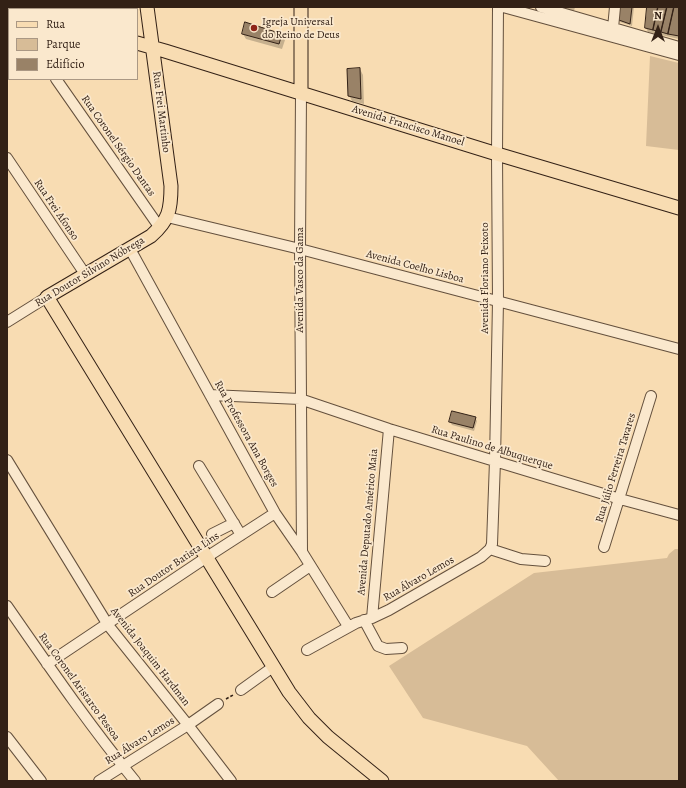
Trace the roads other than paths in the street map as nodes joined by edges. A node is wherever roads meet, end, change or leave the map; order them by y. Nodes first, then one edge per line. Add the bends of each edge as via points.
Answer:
1 (147, 7) edge
2 (301, 7) edge
3 (498, 7) edge
4 (503, 7) edge
5 (541, 7) edge
6 (615, 7) edge
7 (530, 10) edge
8 (613, 28) junction
9 (138, 43) edge
10 (153, 47) junction
11 (679, 47) edge
12 (679, 54) edge
13 (57, 80) edge
14 (301, 93) junction
15 (496, 154) junction
16 (7, 158) edge
17 (679, 208) edge
18 (164, 222) junction
19 (130, 249) junction
20 (300, 249) junction
21 (85, 274) junction
22 (47, 297) junction
23 (498, 301) junction
24 (7, 322) edge
25 (679, 349) edge
26 (210, 395) junction
27 (651, 396) dead end
28 (300, 399) junction
29 (388, 429) junction
30 (7, 460) edge
31 (495, 461) junction
32 (199, 466) dead end
33 (620, 499) junction
34 (276, 513) junction
35 (679, 514) edge
36 (234, 523) junction
37 (212, 534) dead end
38 (241, 535) junction
39 (604, 547) dead end
40 (490, 549) junction
41 (302, 552) junction
42 (206, 558) junction
43 (545, 561) dead end
44 (310, 566) junction
45 (272, 592) dead end
46 (7, 606) edge
47 (368, 619) junction
48 (108, 625) junction
49 (348, 626) junction
50 (402, 648) dead end
51 (307, 650) dead end
52 (47, 664) junction
53 (273, 667) junction
54 (241, 690) road end
55 (218, 704) road end
56 (188, 725) junction
57 (7, 737) edge
58 (122, 766) junction
59 (41, 781) edge
60 (99, 781) edge
61 (134, 781) edge
62 (231, 781) edge
63 (382, 781) edge

1 - 10 main road, Rua Frei Martinho
2 - 14 main road, Avenida Vasco da Gama
3 - 15 street, Avenida Floriano Peixoto
4 - 7 street
5 - 8 street
6 - 8 street
7 - 12 street
8 - 11 street
9 - 10 main road, Avenida Francisco Manoel
10 - 14 main road, Avenida Francisco Manoel
10 - 18 main road, Rua Frei Martinho via 171,186 171,201
13 - 18 street, Rua Coronel Sérgio Dantas
14 - 15 main road, Avenida Francisco Manoel
14 - 20 street, Avenida Vasco da Gama
15 - 17 main road, Avenida Francisco Manoel
15 - 23 street, Avenida Floriano Peixoto
16 - 21 street, Rua Frei Afonso
18 - 19 main road, Rua Doutor Silvino Nóbrega via 151,236
18 - 20 street, Avenida Coelho Lisboa
19 - 21 main road, Rua Doutor Silvino Nóbrega
19 - 26 street, Rua Professora Ana Borges
20 - 23 street, Avenida Coelho Lisboa
20 - 28 street, Avenida Vasco da Gama
21 - 22 main road, Rua Doutor Silvino Nóbrega
22 - 24 street, Rua Doutor Silvino Nóbrega
22 - 42 main road
23 - 25 street, Avenida Coelho Lisboa
23 - 31 street, Avenida Floriano Peixoto
26 - 28 street, Rua Paulino de Albuquerque
26 - 34 street, Rua Professora Ana Borges
27 - 33 street, Rua Júlio Ferreira Tavares
28 - 29 street, Rua Paulino de Albuquerque
28 - 41 street, Avenida Vasco da Gama
29 - 31 street, Rua Paulino de Albuquerque
29 - 47 street, Avenida Deputado Américo Maia
30 - 48 street, Avenida Joaquim Hardman
31 - 33 street, Rua Paulino de Albuquerque
31 - 40 street, Avenida Floriano Peixoto via 493,536
32 - 36 street
33 - 35 street, Rua Paulino de Albuquerque
33 - 39 street, Rua Júlio Ferreira Tavares
34 - 38 street, Rua Doutor Batista Lins
34 - 41 street, Rua Professora Ana Borges
36 - 37 street
36 - 38 street
38 - 42 street, Rua Doutor Batista Lins
40 - 43 street via 529,560
40 - 47 street, Rua Álvaro Lemos via 481,557 389,610
41 - 44 street, Rua Professora Ana Borges
42 - 48 street, Rua Doutor Batista Lins
42 - 53 main road
44 - 45 street
44 - 49 street, Rua Professora Ana Borges
46 - 52 street, Rua Coronel Aristarco Pessoa
47 - 49 street, Rua Álvaro Lemos
47 - 50 street via 378,646 386,649
48 - 52 street, Rua Doutor Batista Lins
48 - 56 street, Avenida Joaquim Hardman
49 - 51 street, Rua Álvaro Lemos
52 - 58 street, Rua Coronel Aristarco Pessoa
53 - 54 street
53 - 63 main road via 309,718
55 - 56 street, Rua Álvaro Lemos
56 - 58 street, Rua Álvaro Lemos
56 - 62 street, Avenida Joaquim Hardman
57 - 59 street
58 - 60 street, Rua Álvaro Lemos
58 - 61 street, Rua Coronel Aristarco Pessoa

